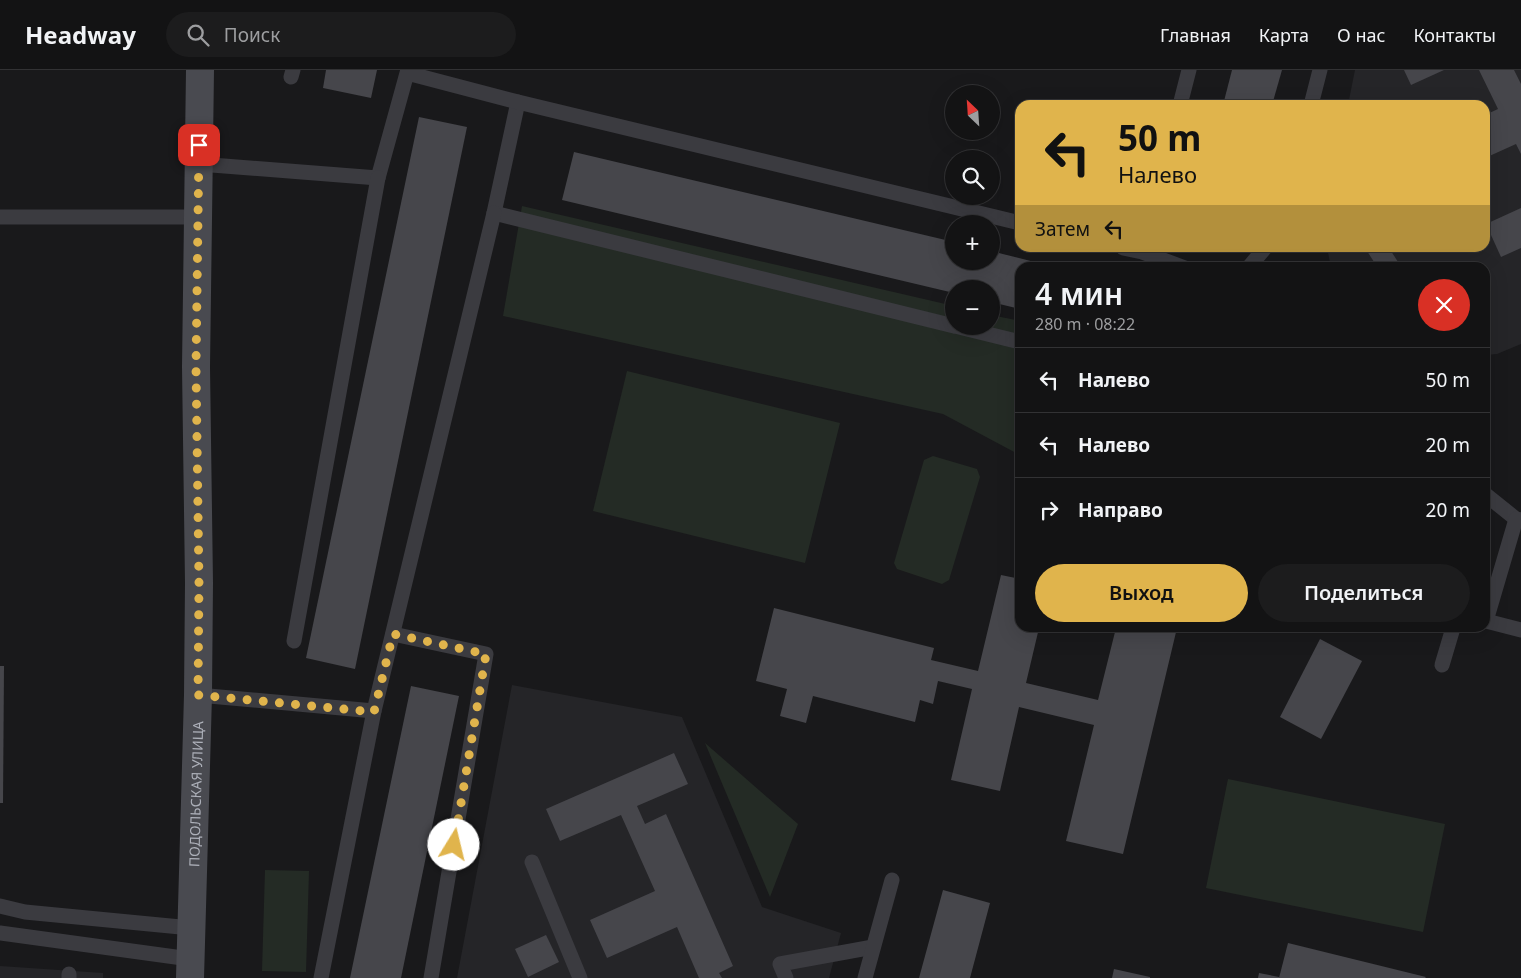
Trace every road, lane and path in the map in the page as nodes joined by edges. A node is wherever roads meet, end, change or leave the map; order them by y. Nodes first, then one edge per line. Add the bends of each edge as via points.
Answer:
1 (200, 70) edge
2 (1189, 70) edge
3 (1320, 70) edge
4 (407, 72) edge
5 (1181, 100) edge
6 (1312, 100) edge
7 (518, 102) junction
8 (199, 164) junction
9 (378, 178) junction
10 (494, 213) junction
11 (0, 217) edge
12 (198, 217) junction
13 (1015, 222) edge
14 (1147, 252) edge
15 (1261, 252) edge
16 (1171, 262) edge
17 (1253, 262) edge
18 (945, 324) edge
19 (991, 335) edge
20 (1015, 341) edge
21 (1490, 498) edge
22 (1519, 520) edge
23 (1490, 609) edge
24 (1490, 622) edge
25 (1521, 630) edge
26 (1452, 632) edge
27 (393, 634) junction
28 (294, 641) dead end
29 (1442, 665) dead end
30 (198, 695) junction
31 (374, 712) junction
32 (532, 862) dead end
33 (892, 880) dead end
34 (0, 906) edge
35 (191, 928) junction
36 (0, 933) edge
37 (873, 947) junction
38 (190, 969) edge
39 (321, 978) edge
40 (431, 978) edge
41 (580, 978) edge
42 (786, 978) edge
43 (864, 978) edge

1 - 8 street, ПОДОЛЬСКАЯ УЛИЦА
2 - 5 lane
3 - 6 lane
4 - 7 lane
4 - 9 lane
7 - 10 lane
7 - 13 lane
8 - 9 lane
8 - 12 street, ПОДОЛЬСКАЯ УЛИЦА
9 - 28 lane
10 - 18 lane
10 - 27 lane
11 - 12 lane
12 - 30 street, ПОДОЛЬСКАЯ УЛИЦА
14 - 16 lane
15 - 17 lane
19 - 20 lane
21 - 22 lane
22 - 23 lane
24 - 25 lane
26 - 29 lane
27 - 31 lane
27 - 40 lane via 486,654
30 - 31 lane
30 - 35 street, ПОДОЛЬСКАЯ УЛИЦА
31 - 39 lane
32 - 41 lane
33 - 37 lane
34 - 35 lane via 25,912
35 - 38 street, ПОДОЛЬСКАЯ УЛИЦА
36 - 38 lane
37 - 42 lane via 780,964
37 - 43 lane

